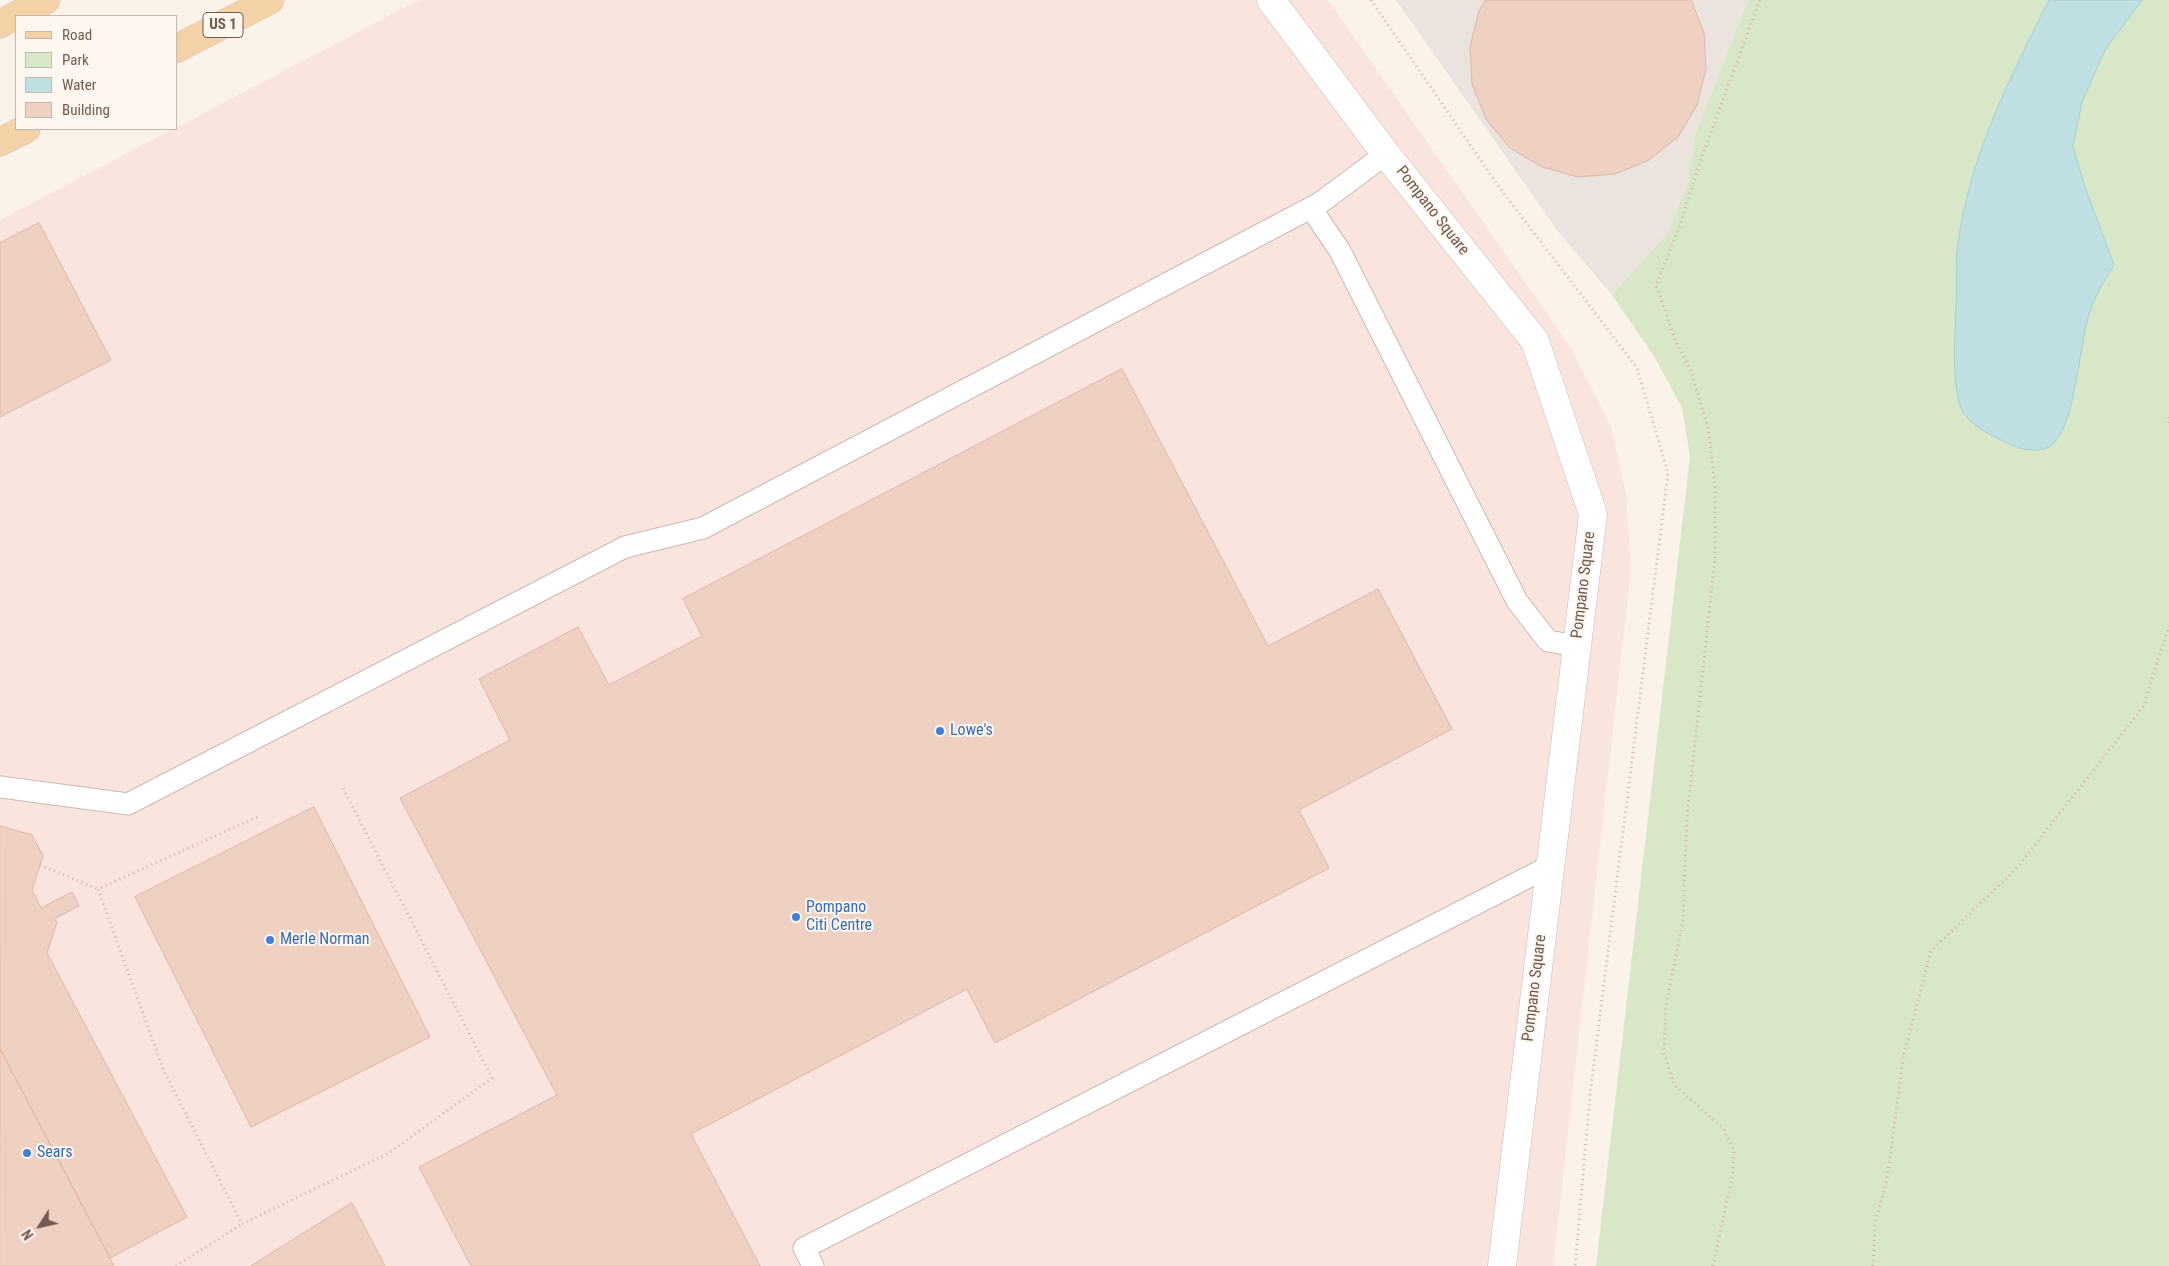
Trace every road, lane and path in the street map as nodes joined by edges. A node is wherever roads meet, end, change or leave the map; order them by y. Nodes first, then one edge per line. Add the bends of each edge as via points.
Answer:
1 (46, 0) edge
2 (270, 0) edge
3 (1271, 0) edge
4 (1760, 0) edge
5 (17, 15) edge
6 (15, 16) edge
7 (0, 24) edge
8 (178, 48) edge
9 (24, 130) edge
10 (0, 142) edge
11 (1386, 154) junction
12 (1311, 208) junction
13 (2169, 417) edge
14 (2169, 423) edge
15 (2169, 626) edge
16 (1577, 646) junction
17 (0, 787) edge
18 (343, 788) dead end
19 (257, 817) dead end
20 (40, 865) dead end
21 (1550, 866) junction
22 (98, 889) junction
23 (242, 1224) junction
24 (176, 1266) edge
25 (813, 1266) edge
26 (1502, 1266) edge
27 (1713, 1266) edge
28 (1873, 1266) edge

1 - 5 main road
2 - 8 main road, US 1
3 - 11 street, Pompano Square
4 - 27 path via 1656,285 1676,342 1691,371 1708,428 1715,485 1715,559 1687,816 1683,920 1666,1006 1664,1054 1674,1085 1723,1128 1734,1151 1733,1173
6 - 7 main road
9 - 10 main road
11 - 12 lane
11 - 16 street, Pompano Square via 1535,342 1593,514
12 - 16 lane via 1340,251 1517,601 1548,641
12 - 17 lane via 703,528 625,547 128,804
13 - 14 path
15 - 28 path via 2144,707 2016,869 1931,951 1904,1053 1887,1180 1874,1222
16 - 21 street, Pompano Square
18 - 23 path via 492,1078 390,1153
19 - 22 path
20 - 22 path
21 - 25 lane via 804,1248
21 - 26 street, Pompano Square
22 - 23 path via 163,1069
23 - 24 path

